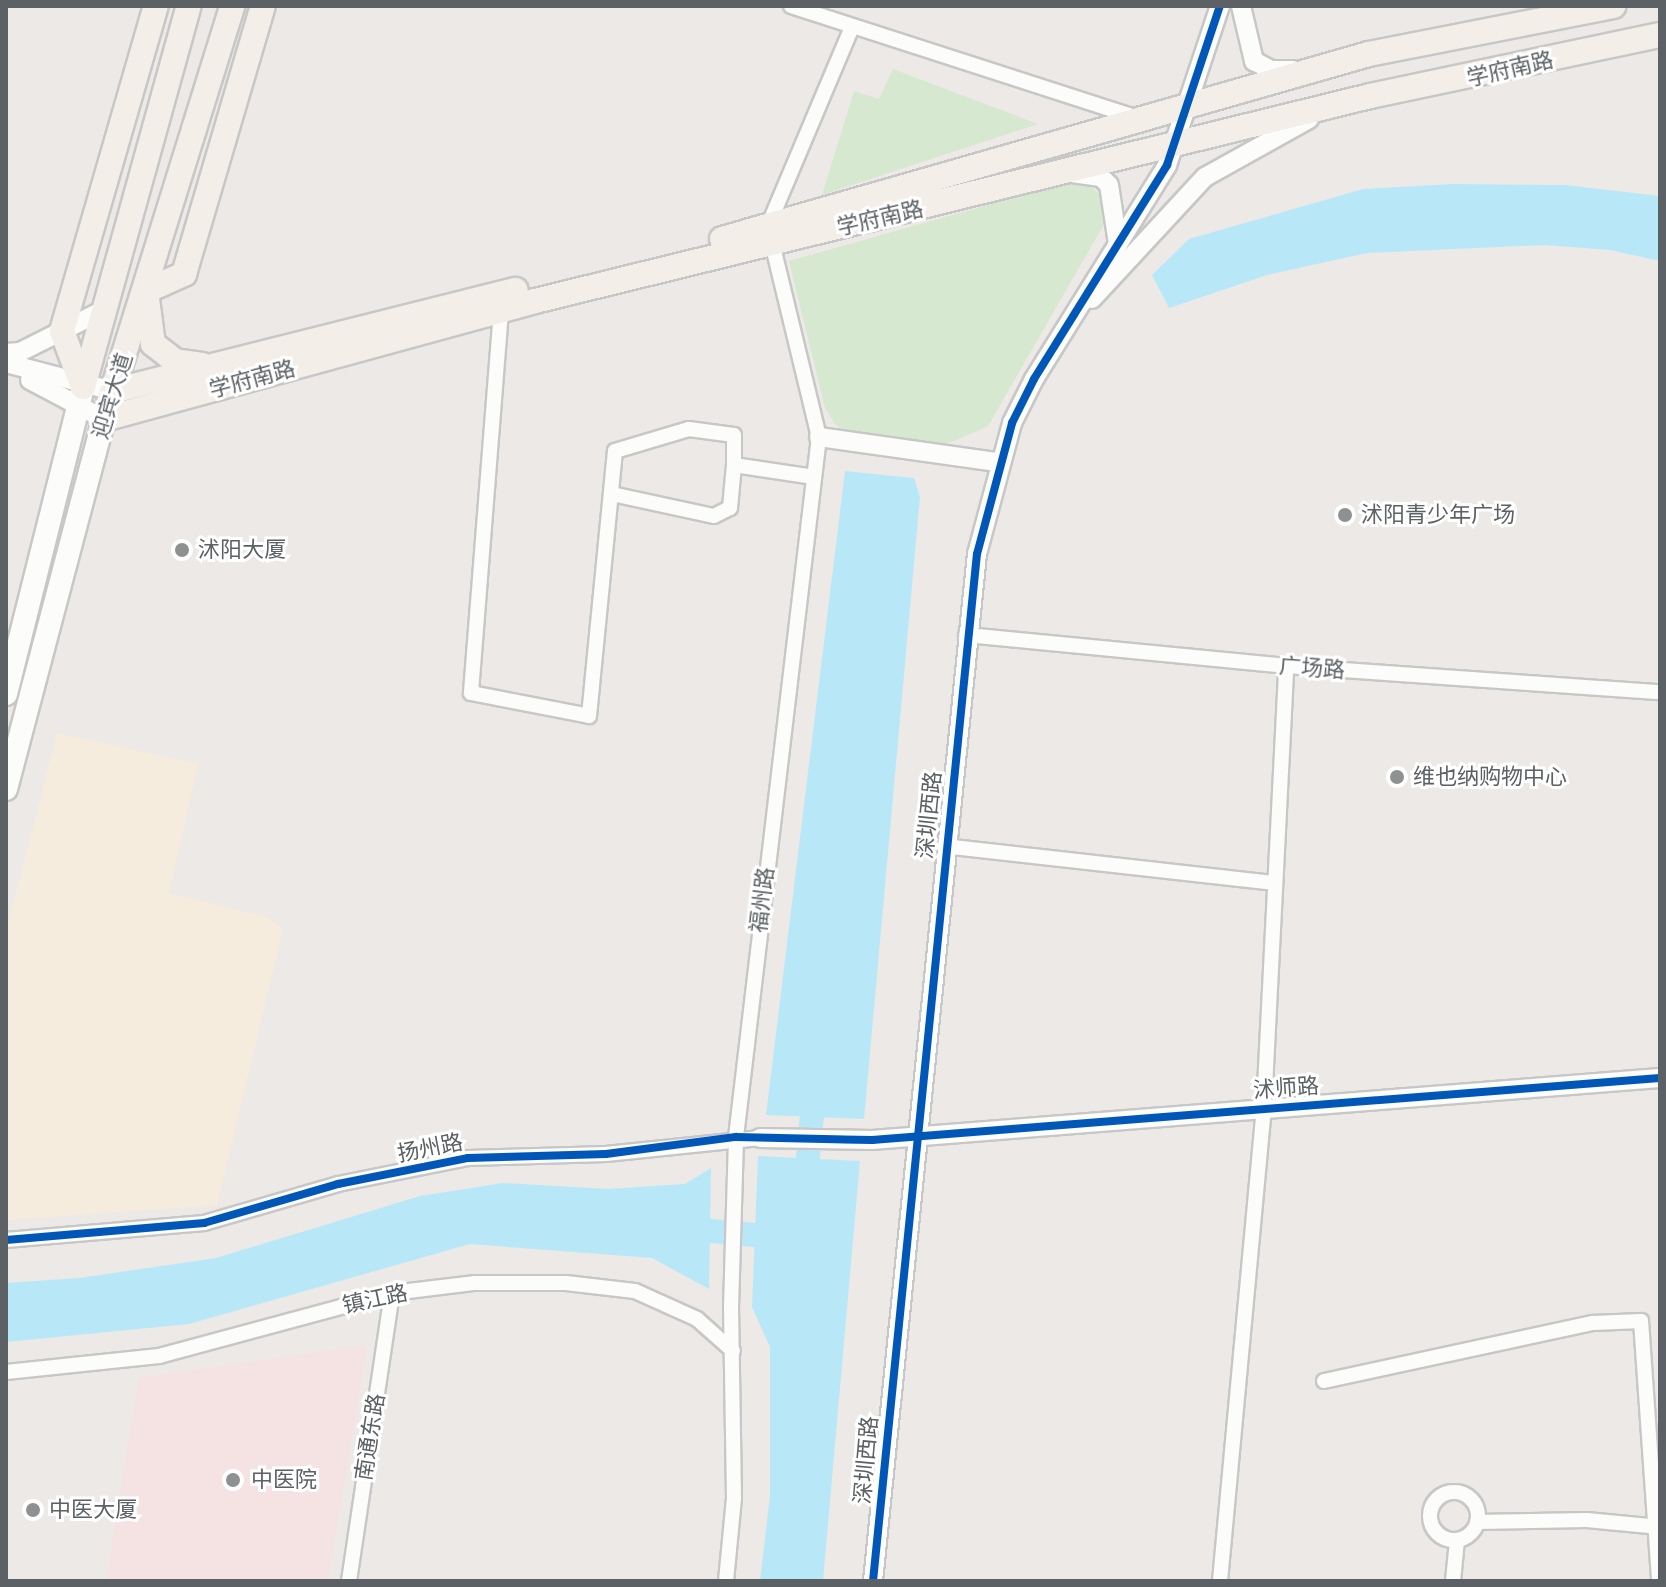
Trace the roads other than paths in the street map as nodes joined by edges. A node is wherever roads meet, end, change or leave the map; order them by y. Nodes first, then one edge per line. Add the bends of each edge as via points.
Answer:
1 (156, 6) edge
2 (189, 6) edge
3 (232, 6) edge
4 (263, 6) edge
5 (791, 6) edge
6 (1220, 6) edge
7 (1241, 6) edge
8 (1613, 6) edge
9 (852, 27) junction
10 (1660, 35) edge
11 (1312, 70) junction
12 (1353, 100) junction
13 (1191, 103) junction
14 (1139, 118) junction
15 (1177, 143) junction
16 (1069, 173) junction
17 (771, 234) junction
18 (1118, 244) junction
19 (146, 291) junction
20 (104, 310) junction
21 (501, 311) junction
22 (1074, 314) junction
23 (62, 331) junction
24 (6, 353) edge
25 (6, 365) edge
26 (216, 367) junction
27 (113, 391) junction
28 (80, 396) junction
29 (104, 419) junction
30 (819, 437) junction
31 (997, 462) junction
32 (734, 465) junction
33 (814, 477) junction
34 (612, 494) junction
35 (966, 635) junction
36 (1286, 666) junction
37 (1660, 692) edge
38 (6, 694) edge
39 (6, 789) edge
40 (944, 846) junction
41 (1275, 883) junction
42 (1660, 1078) edge
43 (1264, 1107) junction
44 (914, 1134) junction
45 (736, 1137) junction
46 (760, 1138) joint
47 (6, 1240) edge
48 (392, 1293) junction
49 (733, 1351) junction
50 (6, 1372) edge
51 (1324, 1381) dead end
52 (1477, 1522) junction
53 (1658, 1527) edge
54 (1457, 1540) junction
55 (349, 1581) edge
56 (726, 1581) edge
57 (873, 1581) edge
58 (1220, 1581) edge
59 (1453, 1581) edge
60 (1659, 1581) edge

1 - 23 main road
2 - 20 main road, 迎宾大道
3 - 19 main road, 迎宾大道
4 - 19 main road via 184,274
5 - 9 street
6 - 13 street, 深圳西路
7 - 11 street via 1254,61 1271,70
8 - 11 main road, 学府南路
9 - 14 street
9 - 17 street
10 - 12 main road, 学府南路
11 - 13 main road, 学府南路
12 - 15 main road, 学府南路
12 - 22 street via 1256,144 1205,177 1119,275
13 - 14 main road, 学府南路
13 - 15 street, 深圳西路
14 - 17 main road, 学府南路
15 - 16 main road, 学府南路
15 - 18 street, 深圳西路
16 - 17 main road, 学府南路
16 - 18 street via 1101,177 1109,185
17 - 21 main road, 学府南路
17 - 26 main road, 学府南路
17 - 30 street, 福州路
18 - 22 street, 深圳西路
19 - 26 main road via 153,344 175,361
19 - 27 main road, 迎宾大道
20 - 23 street
20 - 28 main road, 迎宾大道
21 - 29 main road, 学府南路
21 - 34 street via 471,693 589,716
22 - 31 street, 深圳西路 via 1034,379
23 - 24 street via 20,352
23 - 28 main road
25 - 28 street
26 - 27 main road, 学府南路
27 - 28 street
27 - 29 main road, 迎宾大道
28 - 29 street
28 - 38 main road, 迎宾大道
29 - 39 main road, 迎宾大道
30 - 31 street
30 - 33 street, 福州路
31 - 35 street, 深圳西路
32 - 33 street
32 - 34 street via 730,508 714,516
32 - 34 street via 734,435 689,429 615,451
33 - 45 street, 福州路
35 - 36 street, 广场路
35 - 40 street, 深圳西路
36 - 37 street, 广场路
36 - 41 street
40 - 41 street
40 - 44 street, 深圳西路
41 - 43 street
42 - 43 street, 沭师路
43 - 44 street, 沭师路
43 - 58 street
44 - 46 street, 扬州路 via 872,1140
44 - 57 street, 深圳西路
45 - 46 street, 扬州路
45 - 47 street, 扬州路 via 606,1154 468,1158 338,1184 204,1223
45 - 49 street, 福州路
48 - 49 street, 镇江路 via 475,1283 566,1283 635,1291 697,1319
48 - 50 street, 镇江路 via 159,1356
48 - 55 street, 南通东路
49 - 56 street, 福州路 via 734,1498
51 - 53 street via 1593,1323 1641,1321
52 - 53 street via 1587,1520
52 - 54 street via 1470,1534
52 - 54 street via 1471,1499 1457,1492 1441,1495 1431,1508 1431,1524 1441,1537
53 - 60 street
54 - 59 street

